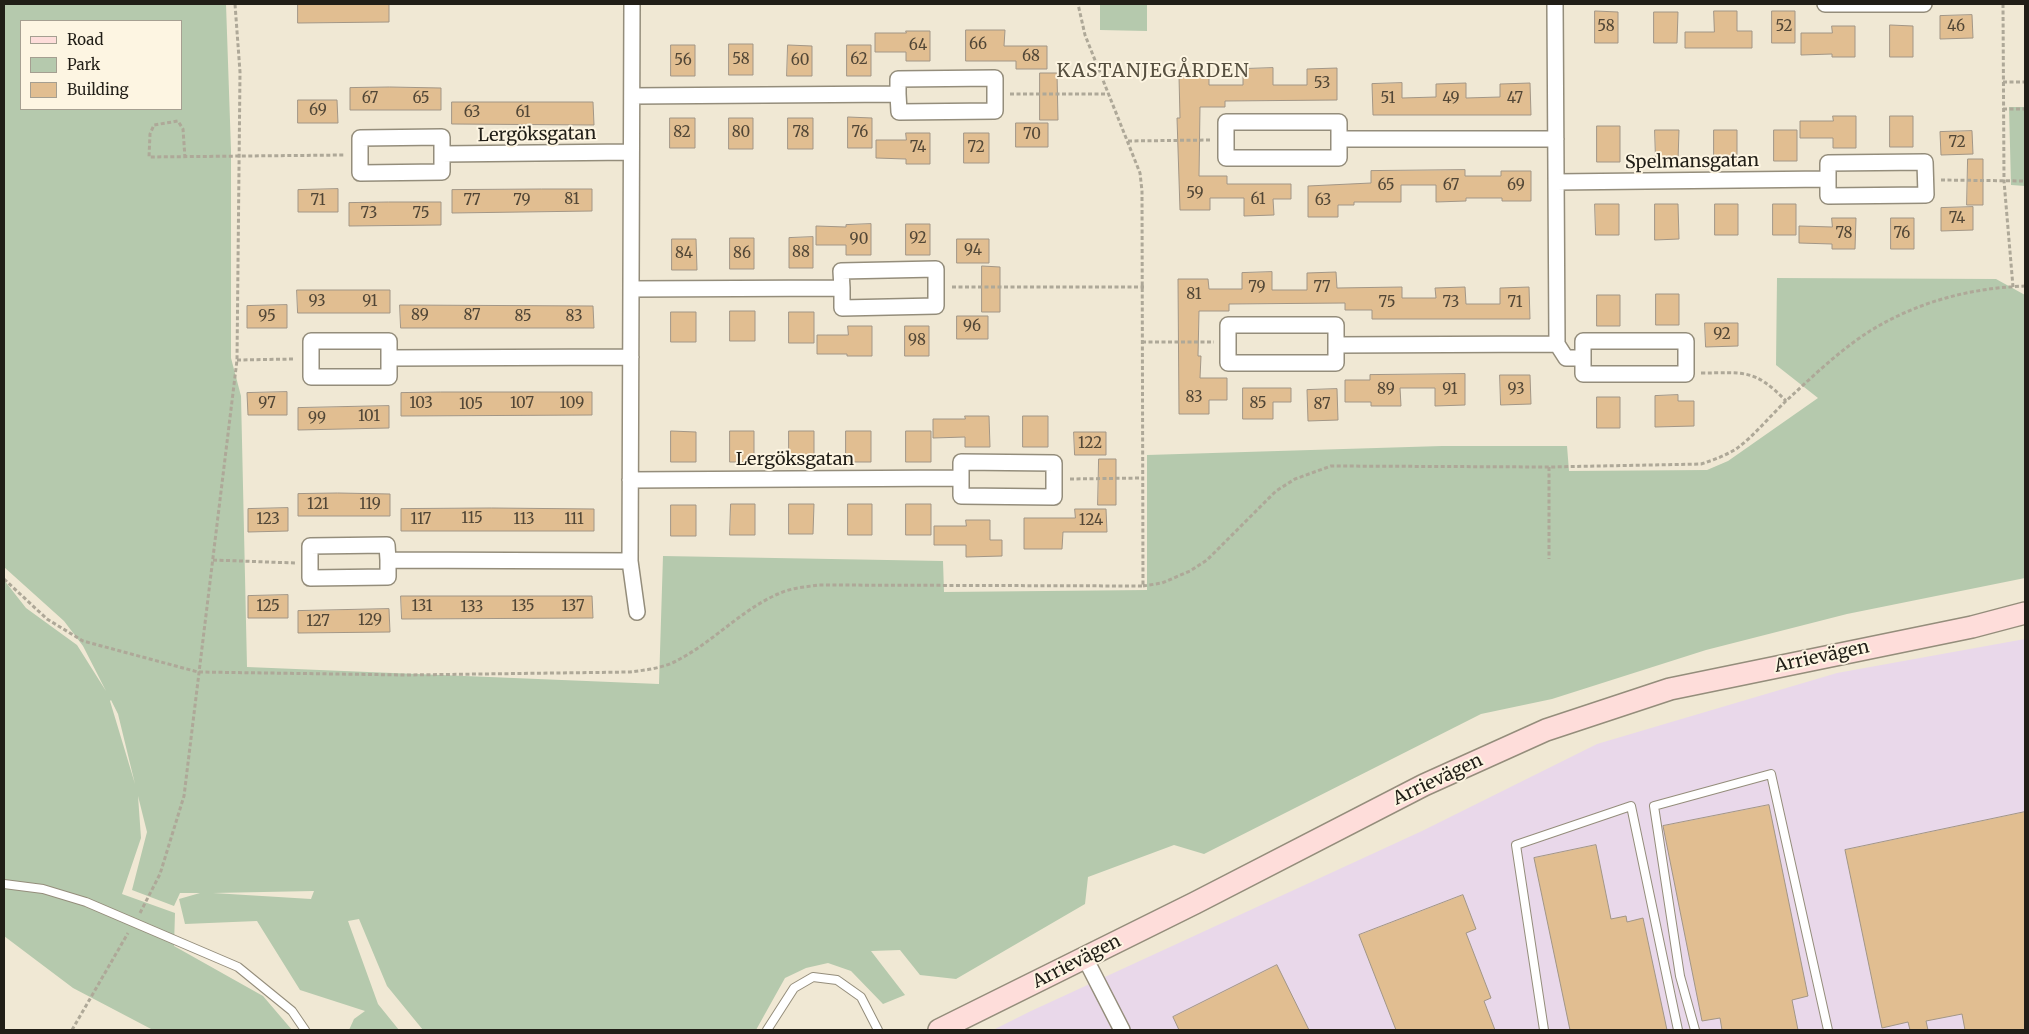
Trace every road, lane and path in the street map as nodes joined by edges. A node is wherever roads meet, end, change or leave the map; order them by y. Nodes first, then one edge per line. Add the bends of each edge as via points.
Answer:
1 (235, 4) edge
2 (632, 4) edge
3 (1078, 4) edge
4 (1555, 4) edge
5 (1825, 4) edge
6 (1924, 4) edge
7 (2003, 4) edge
8 (2003, 82) junction
9 (2025, 82) edge
10 (898, 94) junction
11 (995, 94) junction
12 (1109, 94) junction
13 (632, 96) junction
14 (2003, 109) junction
15 (2025, 109) edge
16 (1339, 139) junction
17 (1556, 139) junction
18 (1226, 140) junction
19 (1128, 141) junction
20 (631, 152) junction
21 (442, 154) junction
22 (360, 155) junction
23 (239, 157) junction
24 (185, 158) junction
25 (1828, 179) junction
26 (1926, 180) junction
27 (2004, 181) junction
28 (2025, 181) edge
29 (1556, 182) junction
30 (2025, 286) edge
31 (936, 287) junction
32 (1144, 287) junction
33 (2013, 287) junction
34 (842, 288) junction
35 (631, 289) junction
36 (1142, 342) junction
37 (1228, 342) junction
38 (1557, 344) junction
39 (1336, 345) junction
40 (631, 357) junction
41 (389, 358) junction
42 (1583, 358) junction
43 (311, 359) junction
44 (237, 360) junction
45 (1686, 374) junction
46 (1786, 401) junction
47 (1549, 467) junction
48 (961, 478) junction
49 (1142, 478) junction
50 (1054, 479) junction
51 (630, 480) junction
52 (1549, 559) dead end
53 (213, 560) junction
54 (388, 560) junction
55 (630, 561) junction
56 (310, 563) junction
57 (4, 579) edge
58 (1143, 586) junction
59 (637, 612) dead end
60 (2025, 613) edge
61 (2025, 621) edge
62 (1972, 627) junction
63 (198, 672) junction
64 (4, 884) edge
65 (135, 922) junction
66 (1085, 958) junction
67 (72, 1030) edge
68 (305, 1030) edge
69 (767, 1030) edge
70 (878, 1030) edge
71 (939, 1030) edge
72 (1122, 1030) edge
73 (1544, 1030) edge
74 (1678, 1030) edge
75 (1695, 1030) edge
76 (1828, 1030) edge

1 - 23 path via 240,72
2 - 13 street
3 - 12 path via 1086,35
4 - 17 street
5 - 6 street
7 - 8 path
8 - 9 path
8 - 14 path
10 - 11 street via 898,80 995,78
10 - 11 street via 899,112 995,110
10 - 13 street
11 - 12 path
12 - 19 path
13 - 20 street
14 - 15 path
14 - 27 path
16 - 17 street
16 - 18 street via 1339,122 1226,122
16 - 18 street via 1339,158 1226,158
17 - 29 street
18 - 19 path
19 - 32 path via 1140,173 1142,191
20 - 21 street, Lergöksgatan
20 - 35 street
21 - 22 street via 442,137 360,138
21 - 22 street via 442,172 406,173 360,173
22 - 23 path
23 - 24 path
23 - 44 path
24 - 24 path via 149,157 150,134 154,125 178,121 183,130
25 - 26 street via 1828,196 1926,194
25 - 26 street via 1828,163 1925,162
25 - 29 street, Spelmansgatan
26 - 27 path
27 - 28 path
27 - 33 path
29 - 38 street
30 - 33 path
31 - 32 path
31 - 34 street via 936,269 841,271
31 - 34 street via 936,306 842,308
32 - 36 path
33 - 46 path via 1982,289 1945,297 1890,320 1848,346
34 - 35 street
35 - 40 street
36 - 37 path
36 - 49 path
37 - 39 street via 1228,325 1336,325
37 - 39 street via 1228,364 1336,363
38 - 39 street
38 - 42 street via 1566,358
40 - 41 street
40 - 51 street
41 - 43 street via 389,341 311,341
41 - 43 street via 389,377 311,376
42 - 45 street via 1583,374
42 - 45 street via 1583,341 1686,341
43 - 44 path
44 - 53 path
45 - 46 path via 1746,373 1762,380
46 - 47 path via 1737,448 1701,464
47 - 52 path
47 - 58 path via 1331,466 1295,479 1276,491 1207,560 1190,571 1162,583
48 - 50 street via 961,462 1054,463
48 - 50 street via 961,496 1054,497
48 - 51 street, Lergöksgatan
49 - 50 path
49 - 58 path
51 - 55 street
53 - 56 path
53 - 63 path
54 - 55 street
54 - 56 street via 388,545 310,546
54 - 56 street via 388,577 310,578
55 - 59 street
57 - 63 path via 47,619 84,642
58 - 63 path via 819,585 796,588 762,603 678,660 630,672 406,675
60 - 62 main road, Arrievägen
61 - 62 main road, Arrievägen
62 - 66 main road, Arrievägen via 1670,688 1546,730 1424,785
63 - 65 path via 184,796 160,874
64 - 65 lane via 43,889
65 - 67 path
65 - 68 lane via 238,967 292,1011
66 - 71 main road, Arrievägen
66 - 72 street
69 - 70 lane via 794,988 812,977 837,980 861,997
73 - 74 lane via 1516,845 1631,806
75 - 76 lane via 1680,976 1654,806 1771,774

